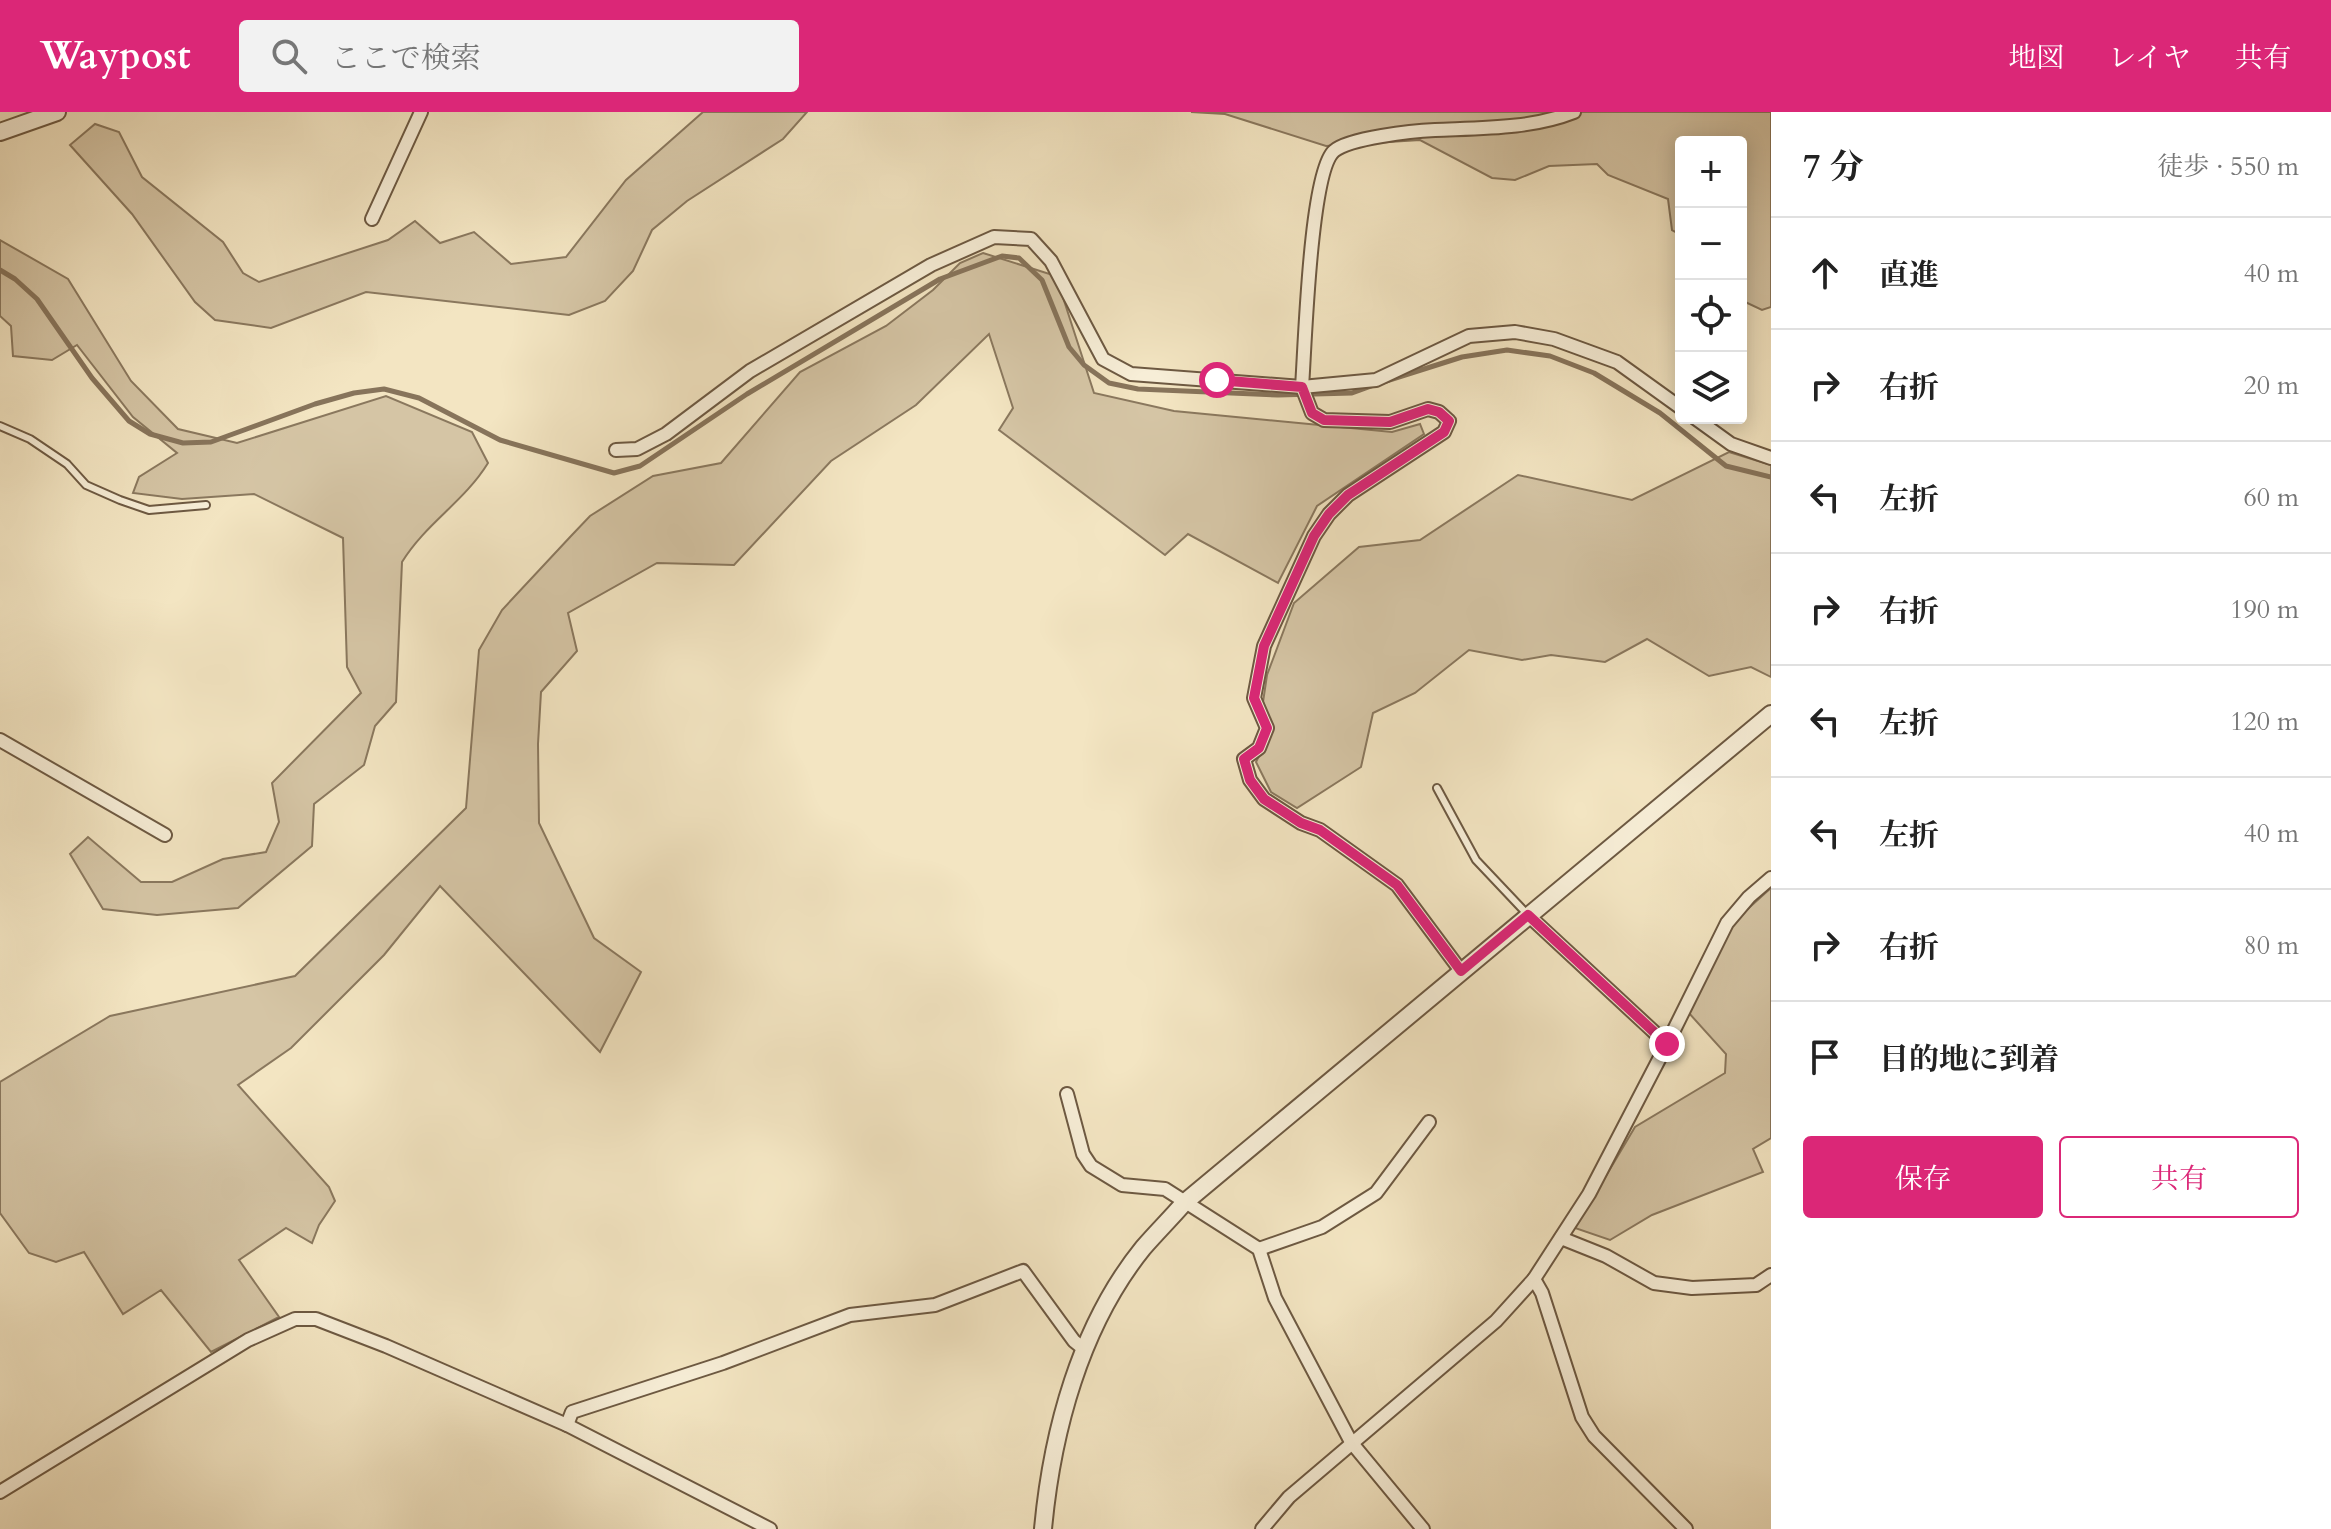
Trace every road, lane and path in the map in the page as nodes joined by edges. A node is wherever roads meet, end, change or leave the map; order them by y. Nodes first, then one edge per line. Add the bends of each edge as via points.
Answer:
1 (57, 112) edge
2 (421, 112) edge
3 (1574, 112) edge
4 (0, 132) edge
5 (372, 219) dead end
6 (1302, 387) junction
7 (1675, 404) edge
8 (1703, 424) edge
9 (0, 426) edge
10 (616, 450) dead end
11 (1771, 458) edge
12 (206, 505) dead end
13 (1771, 714) edge
14 (0, 740) edge
15 (1437, 788) dead end
16 (165, 835) dead end
17 (1771, 878) edge
18 (1528, 915) junction
19 (1461, 971) junction
20 (1667, 1044) junction
21 (1067, 1094) dead end
22 (1429, 1122) dead end
23 (1184, 1203) junction
24 (1561, 1238) junction
25 (1259, 1249) junction
26 (1771, 1275) edge
27 (1534, 1279) junction
28 (1084, 1349) junction
29 (567, 1425) junction
30 (1351, 1442) junction
31 (0, 1492) edge
32 (770, 1529) edge
33 (1043, 1529) edge
34 (1262, 1529) edge
35 (1423, 1529) edge
36 (1686, 1529) edge

1 - 4 street
2 - 5 street
3 - 6 street via 1550,121 1392,135 1333,151 1317,200
6 - 7 street via 1376,380 1469,336 1515,332 1554,339 1617,362
6 - 10 street via 1131,374 1103,359 1051,261 1031,239 994,237 931,265 750,371 666,434 637,449
6 - 19 street via 1312,413 1324,420 1390,422 1428,409 1449,421 1444,432 1348,495 1314,536 1264,646 1254,698 1267,728 1259,748 1244,759 1250,780 1264,799 1320,830 1397,885
8 - 11 street via 1731,444
9 - 12 lane via 67,464 86,485 120,500 149,510
13 - 18 street
14 - 16 street
15 - 18 lane via 1476,860
17 - 20 street via 1727,923
18 - 19 street
18 - 20 street
19 - 23 street
20 - 24 street
21 - 23 street via 1091,1166 1122,1185 1165,1189
22 - 25 street via 1376,1193 1322,1227
23 - 25 street
23 - 28 street via 1142,1250
24 - 26 street via 1654,1283 1692,1288 1756,1285
24 - 27 street
25 - 30 street via 1275,1298
27 - 30 street via 1496,1321
27 - 36 street via 1582,1417 1594,1436
28 - 29 street via 1023,1271 935,1305 850,1315 572,1412
28 - 33 street via 1048,1479
29 - 31 street via 386,1346 316,1319 295,1319 248,1340
29 - 32 street
30 - 34 street via 1289,1497
30 - 35 street

